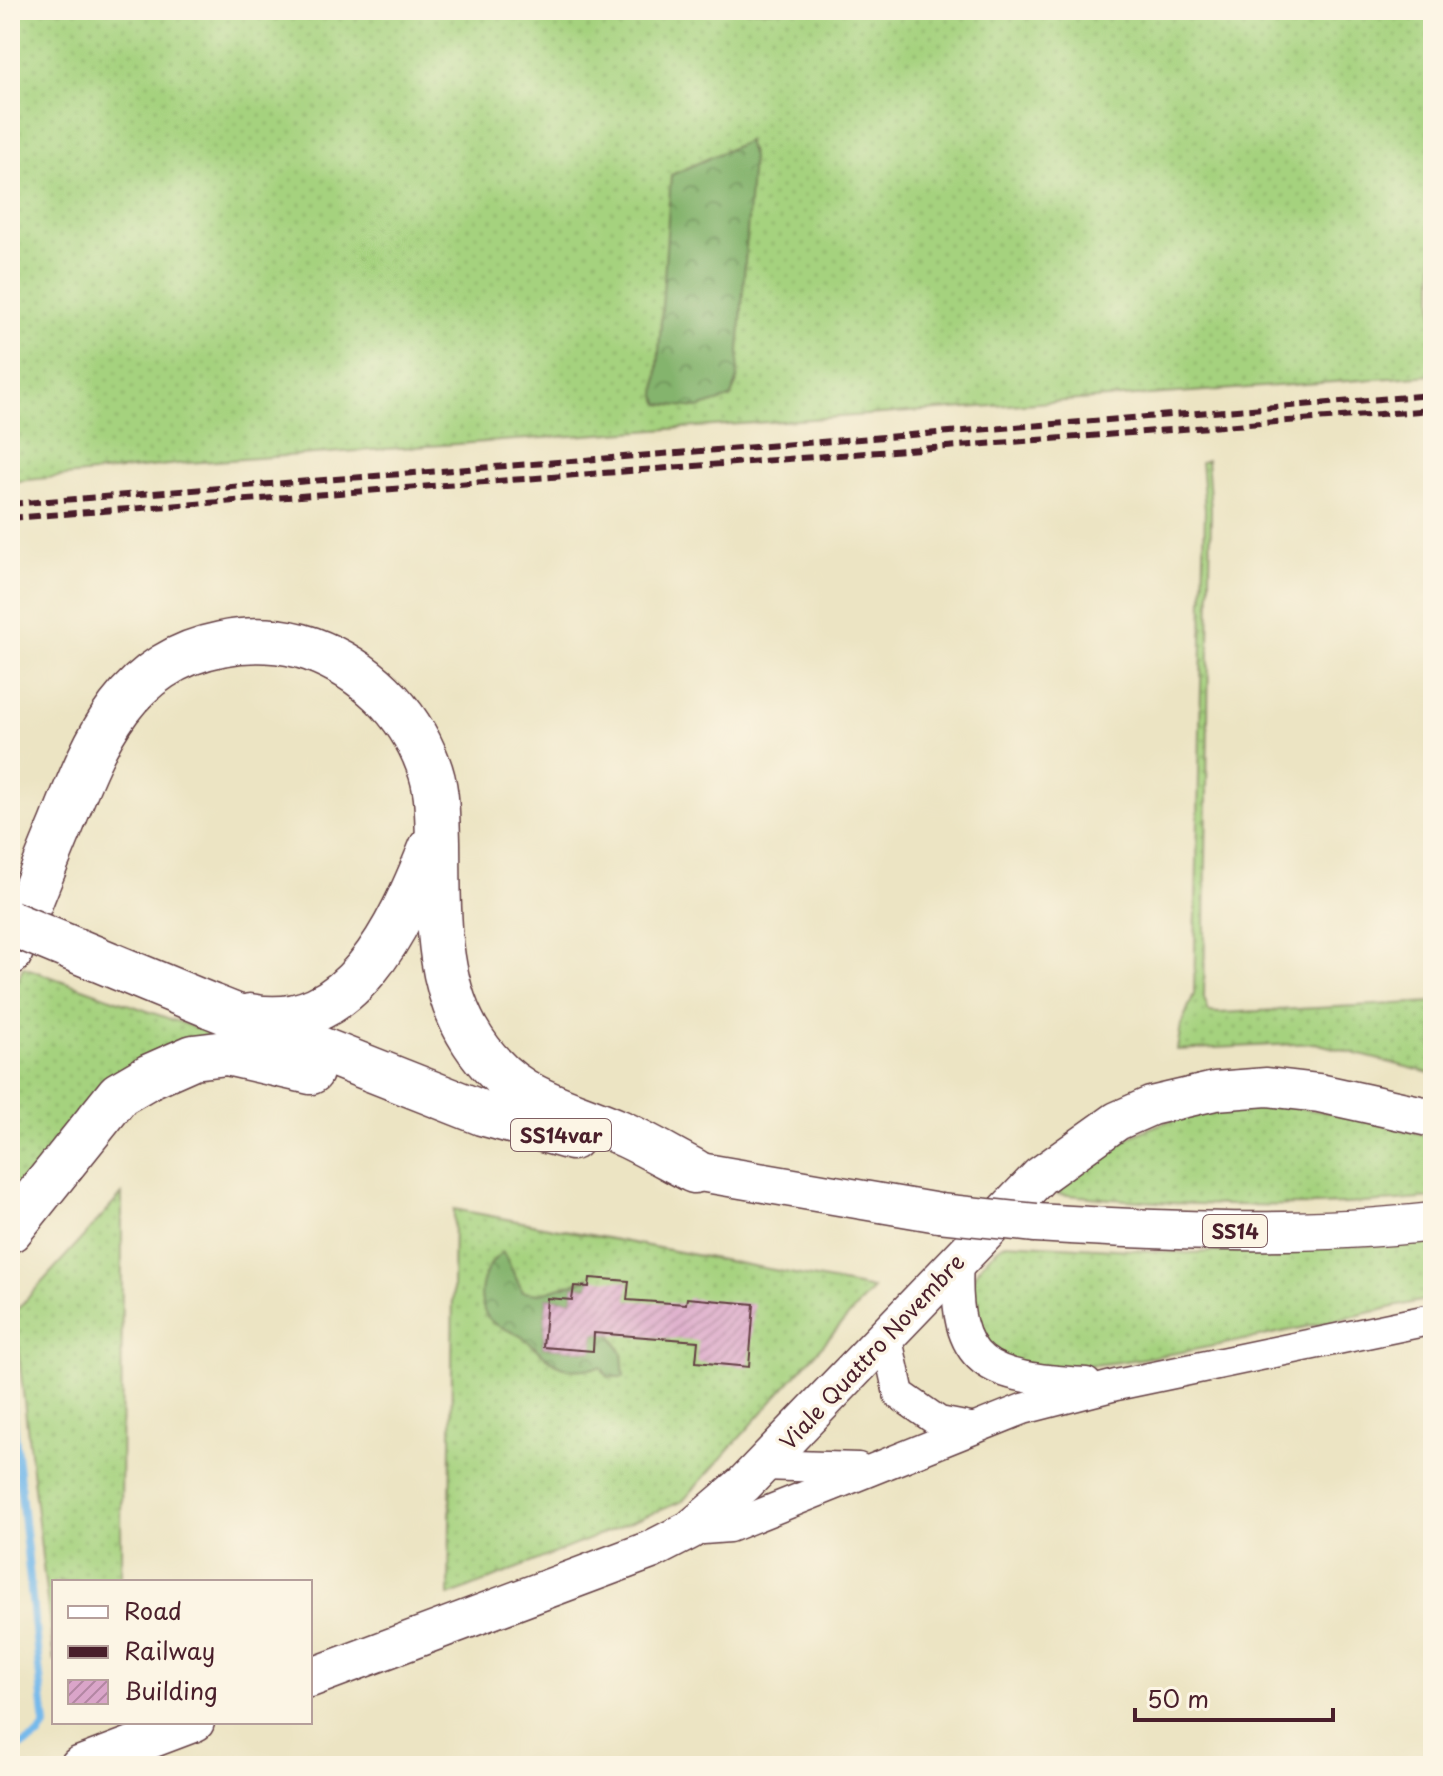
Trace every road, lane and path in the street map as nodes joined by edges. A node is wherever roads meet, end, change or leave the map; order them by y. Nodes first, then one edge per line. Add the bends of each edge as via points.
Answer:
1 (437, 831) junction
2 (10, 923) edge
3 (10, 953) edge
4 (215, 1008) junction
5 (431, 1094) junction
6 (1433, 1118) edge
7 (694, 1171) junction
8 (1433, 1222) edge
9 (10, 1230) edge
10 (958, 1259) junction
11 (1433, 1319) edge
12 (886, 1335) junction
13 (1116, 1385) junction
14 (970, 1428) junction
15 (762, 1465) junction
16 (876, 1467) junction
17 (690, 1530) junction
18 (312, 1677) edge
19 (190, 1724) edge
20 (79, 1766) edge

1 - 3 highway via 434,783 417,738 370,682 300,645 263,640 201,648 160,667 120,704 102,731
1 - 4 highway via 395,932 353,985 294,1018 270,1020
1 - 7 highway via 443,965 473,1041 527,1094 617,1131
2 - 4 highway, SS14var, bridge
4 - 5 highway, SS14var
5 - 7 highway, SS14var
5 - 9 highway via 374,1089 250,1055 193,1057 119,1094
6 - 10 main road, Viale Quattro Novembre via 1267,1087 1215,1091 1151,1106 1106,1128 1040,1176
7 - 8 main road, SS14, bridge via 939,1213 1036,1223 1266,1231
10 - 12 main road, Viale Quattro Novembre
10 - 13 street via 959,1323 987,1364 1023,1380
11 - 13 street
12 - 14 street via 899,1394 939,1422
12 - 15 main road, Viale Quattro Novembre
13 - 14 street
14 - 16 street
15 - 16 street
15 - 17 main road, Viale Quattro Novembre
16 - 17 street via 729,1527
17 - 18 main road, Viale Quattro Novembre via 651,1550
19 - 20 main road

